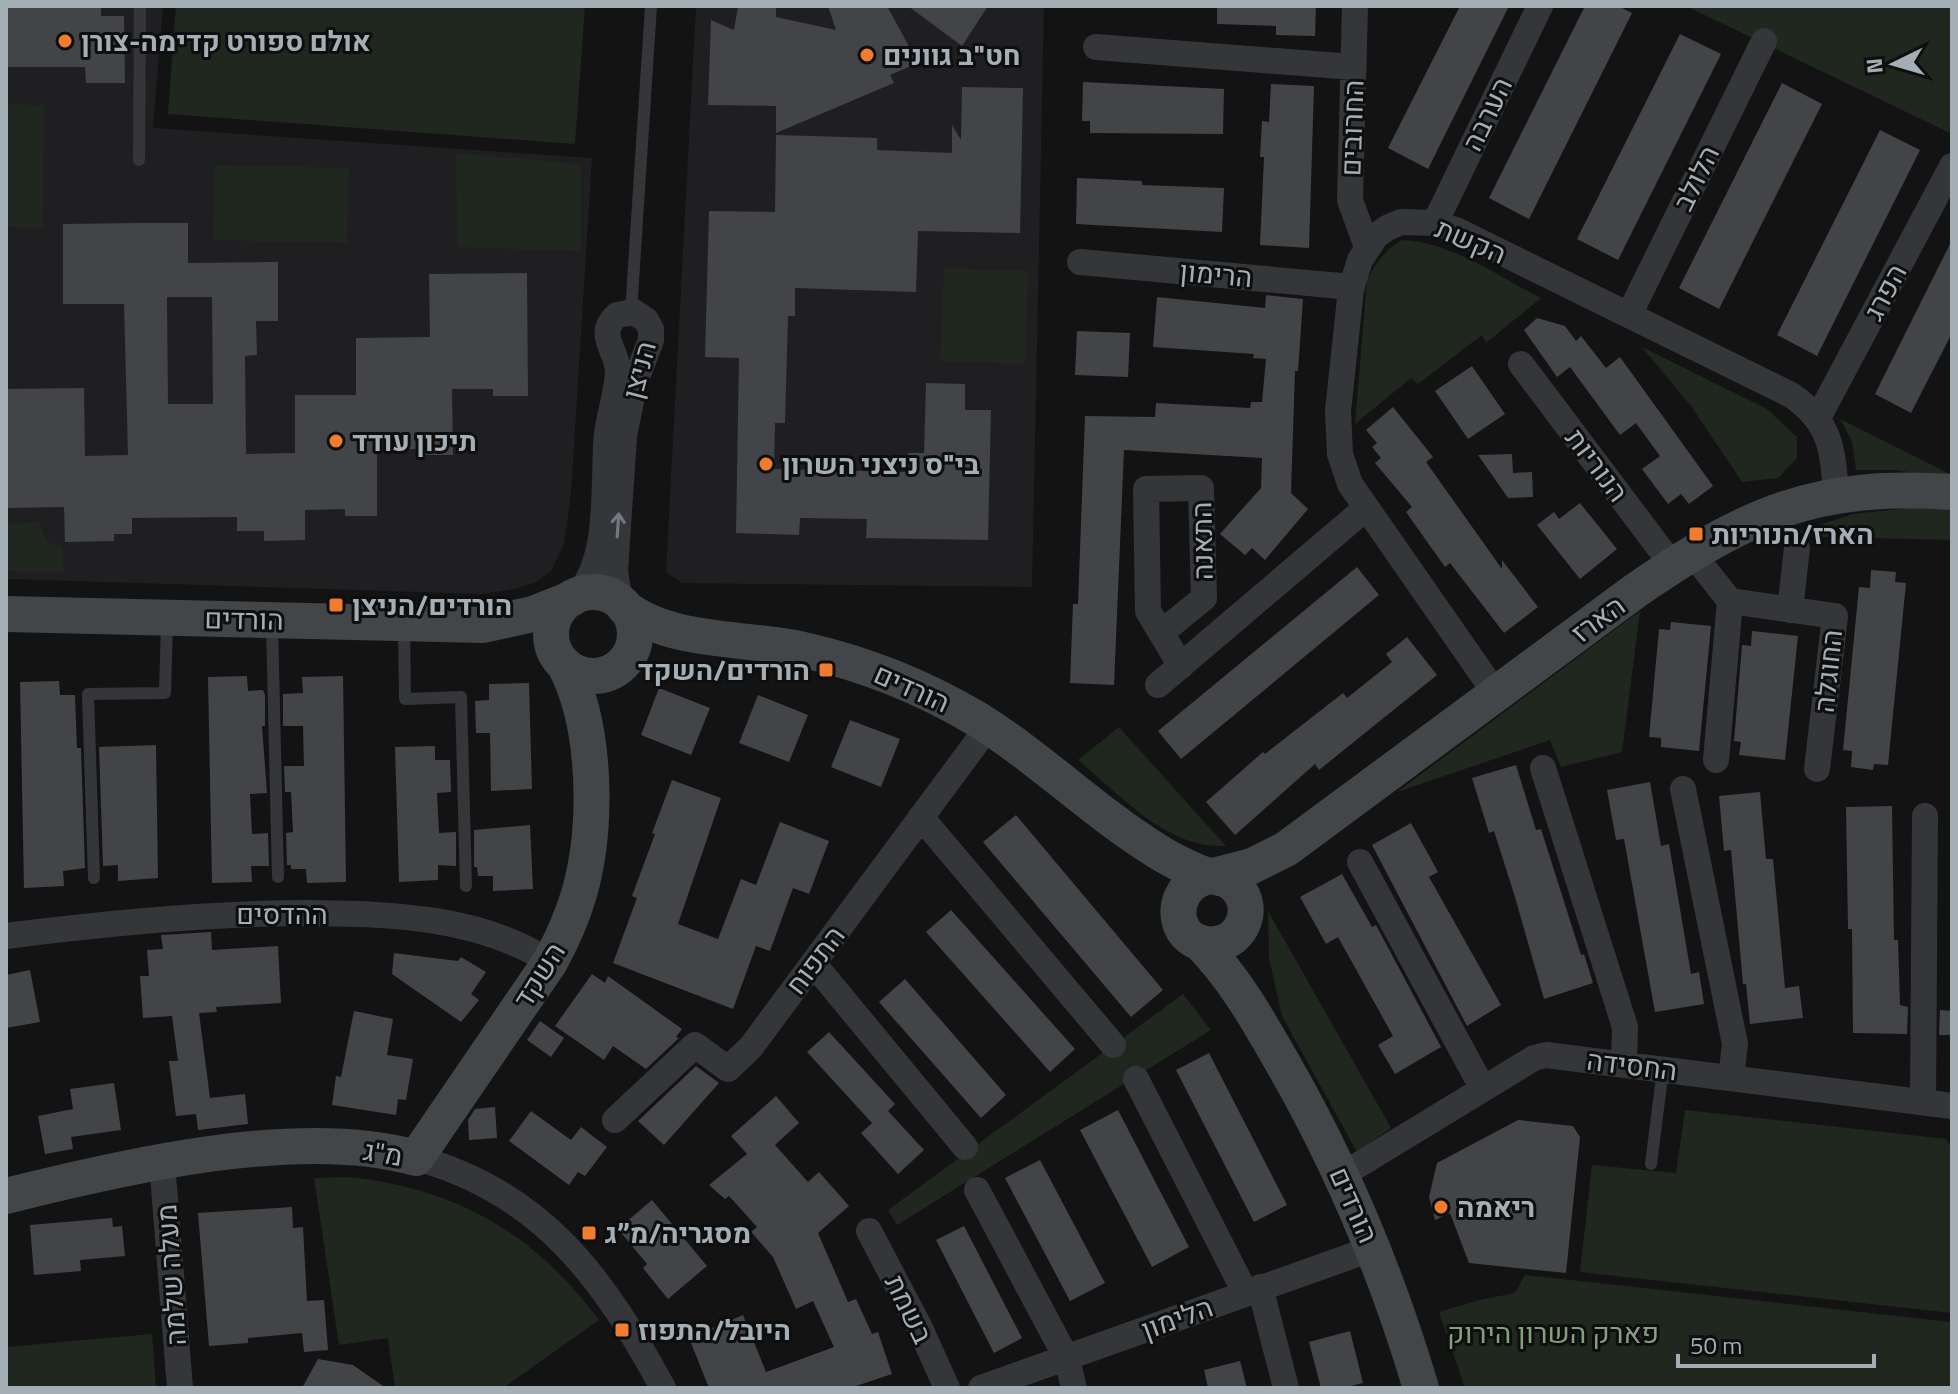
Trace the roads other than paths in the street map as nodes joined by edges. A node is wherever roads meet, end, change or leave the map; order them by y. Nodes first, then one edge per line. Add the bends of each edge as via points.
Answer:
1 (140, 6) edge
2 (651, 6) edge
3 (1355, 6) edge
4 (1540, 6) edge
5 (1764, 41) dead end
6 (1096, 47) dead end
7 (1353, 67) junction
8 (139, 160) dead end
9 (1952, 166) edge
10 (1435, 223) junction
11 (1367, 247) junction
12 (1080, 262) dead end
13 (1352, 287) junction
14 (631, 312) junction
15 (1629, 315) junction
16 (1521, 364) dead end
17 (1818, 418) junction
18 (1952, 492) edge
19 (1836, 495) junction
20 (1366, 508) junction
21 (1797, 548) dead end
22 (1682, 559) junction
23 (574, 597) junction
24 (1730, 601) junction
25 (622, 605) junction
26 (1790, 610) junction
27 (6, 614) edge
28 (167, 618) junction
29 (272, 620) junction
30 (404, 623) junction
31 (483, 625) junction
32 (1161, 633) junction
33 (701, 635) junction
34 (561, 660) junction
35 (622, 663) junction
36 (1181, 666) junction
37 (1158, 685) dead end
38 (1496, 694) junction
39 (988, 727) junction
40 (1716, 760) dead end
41 (588, 765) junction
42 (1543, 768) dead end
43 (1817, 769) dead end
44 (1683, 789) dead end
45 (1094, 808) junction
46 (1925, 816) dead end
47 (921, 817) junction
48 (1286, 849) junction
49 (1360, 862) dead end
50 (1212, 876) junction
51 (278, 877) dead end
52 (94, 878) dead end
53 (466, 886) dead end
54 (1178, 913) junction
55 (1245, 918) junction
56 (6, 936) edge
57 (1199, 942) junction
58 (550, 962) junction
59 (813, 963) junction
60 (1264, 1031) junction
61 (1113, 1045) dead end
62 (1624, 1064) junction
63 (1663, 1069) junction
64 (1731, 1078) junction
65 (1136, 1079) dead end
66 (1483, 1089) junction
67 (1923, 1102) junction
68 (1952, 1106) edge
69 (615, 1120) dead end
70 (965, 1147) dead end
71 (416, 1158) junction
72 (162, 1162) junction
73 (1651, 1164) dead end
74 (1342, 1175) junction
75 (977, 1190) dead end
76 (6, 1196) edge
77 (869, 1231) dead end
78 (1374, 1248) junction
79 (1253, 1290) junction
80 (1067, 1359) junction
81 (180, 1388) edge
82 (663, 1388) edge
83 (947, 1388) edge
84 (981, 1388) edge
85 (1074, 1388) edge
86 (1286, 1388) edge
87 (1421, 1388) edge

1 - 8 lane
2 - 14 lane
3 - 7 street, החרובים
4 - 10 street, הערבה
5 - 15 street, הלולב
6 - 7 street
7 - 11 street, החרובים via 1350,200
9 - 17 street, הפרג
10 - 11 street, הקשת via 1401,222
10 - 15 street, הקשת
11 - 13 street
12 - 13 street, הרימון
13 - 20 street via 1338,446 1346,477
14 - 23 street, הניצן via 617,315 607,330 618,373 607,434 599,549 591,575
25 -> 14 street, הניצן via 615,571 624,436 632,391 652,333 646,320
15 - 17 street, הקשת via 1791,395
16 - 22 street, הנוריות
17 - 19 street via 1831,447
18 - 19 street, הארז
19 - 22 street, הארז via 1766,514
20 - 36 street, התאנה
20 - 38 street
21 - 26 street, החוגלה
22 - 24 street
22 - 38 street, הארז
23 - 25 street via 603,594
23 - 31 street, הורדים via 533,614
23 - 34 street via 553,625
24 - 26 street, החוגלה
24 - 40 street
25 - 33 street, הורדים via 654,625
25 - 35 street via 635,631
26 - 43 street, החוגלה via 1835,616
27 - 28 street, הורדים
28 - 29 street, הורדים
28 - 52 lane via 165,693 88,694
29 - 30 street, הורדים
29 - 51 lane
30 - 31 street, הורדים
30 - 53 lane via 405,699 461,697
31 - 34 street, הורדים via 521,635
32 - 32 street, התאנה via 1148,611 1146,489 1201,488 1204,598
32 - 36 street, התאנה
33 - 35 street, הורדים via 657,644
33 - 39 street, הורדים via 804,650 868,668 928,692
34 - 35 street via 590,676
34 - 41 street, השקד via 581,704
35 - 41 street, השקד via 599,707
36 - 37 street, התאנה
38 - 48 street, הארז
39 - 45 street, הורדים
39 - 47 street, התפוח
41 - 58 street, השקד via 585,869 573,913
42 - 62 street via 1625,1027
44 - 64 street via 1735,1044
45 - 50 street, הורדים via 1160,853
45 - 54 street, הורדים via 1157,877
46 - 67 street
47 - 59 street, התפוח
47 - 61 street
48 - 50 street, הארז via 1244,869
48 - 55 street, הארז via 1261,880
49 - 66 street
50 - 54 street via 1186,889
50 - 55 street via 1237,888 1245,902
54 - 57 street via 1186,933
55 - 57 street via 1226,942
55 - 60 street, הורדים via 1245,965
56 - 58 street, ההדסים via 188,916 382,915 473,929 514,942
57 - 60 street, הורדים
58 - 71 street, השקד
59 - 69 street, התפוח via 751,1047 728,1069 695,1045
59 - 70 street
60 - 74 street, הורדים
62 - 63 street, החסידה
62 - 66 street, החסידה via 1546,1055
63 - 64 street, החסידה
63 - 73 lane
64 - 67 street, החסידה
65 - 79 street
66 - 74 street, החסידה
67 - 68 street, החסידה
71 - 72 street, מ"ג via 312,1147
71 - 82 street, מ"ג via 483,1183 558,1237 594,1275
72 - 76 street, מ"ג
72 - 81 street, מעלה שלמה
74 - 78 street, הורדים
75 - 80 street
77 - 83 street, בשמת
78 - 79 street, הלימון
78 - 87 street, הורדים
79 - 80 street, הלימון
79 - 86 street
80 - 84 street, הלימון
80 - 85 street

